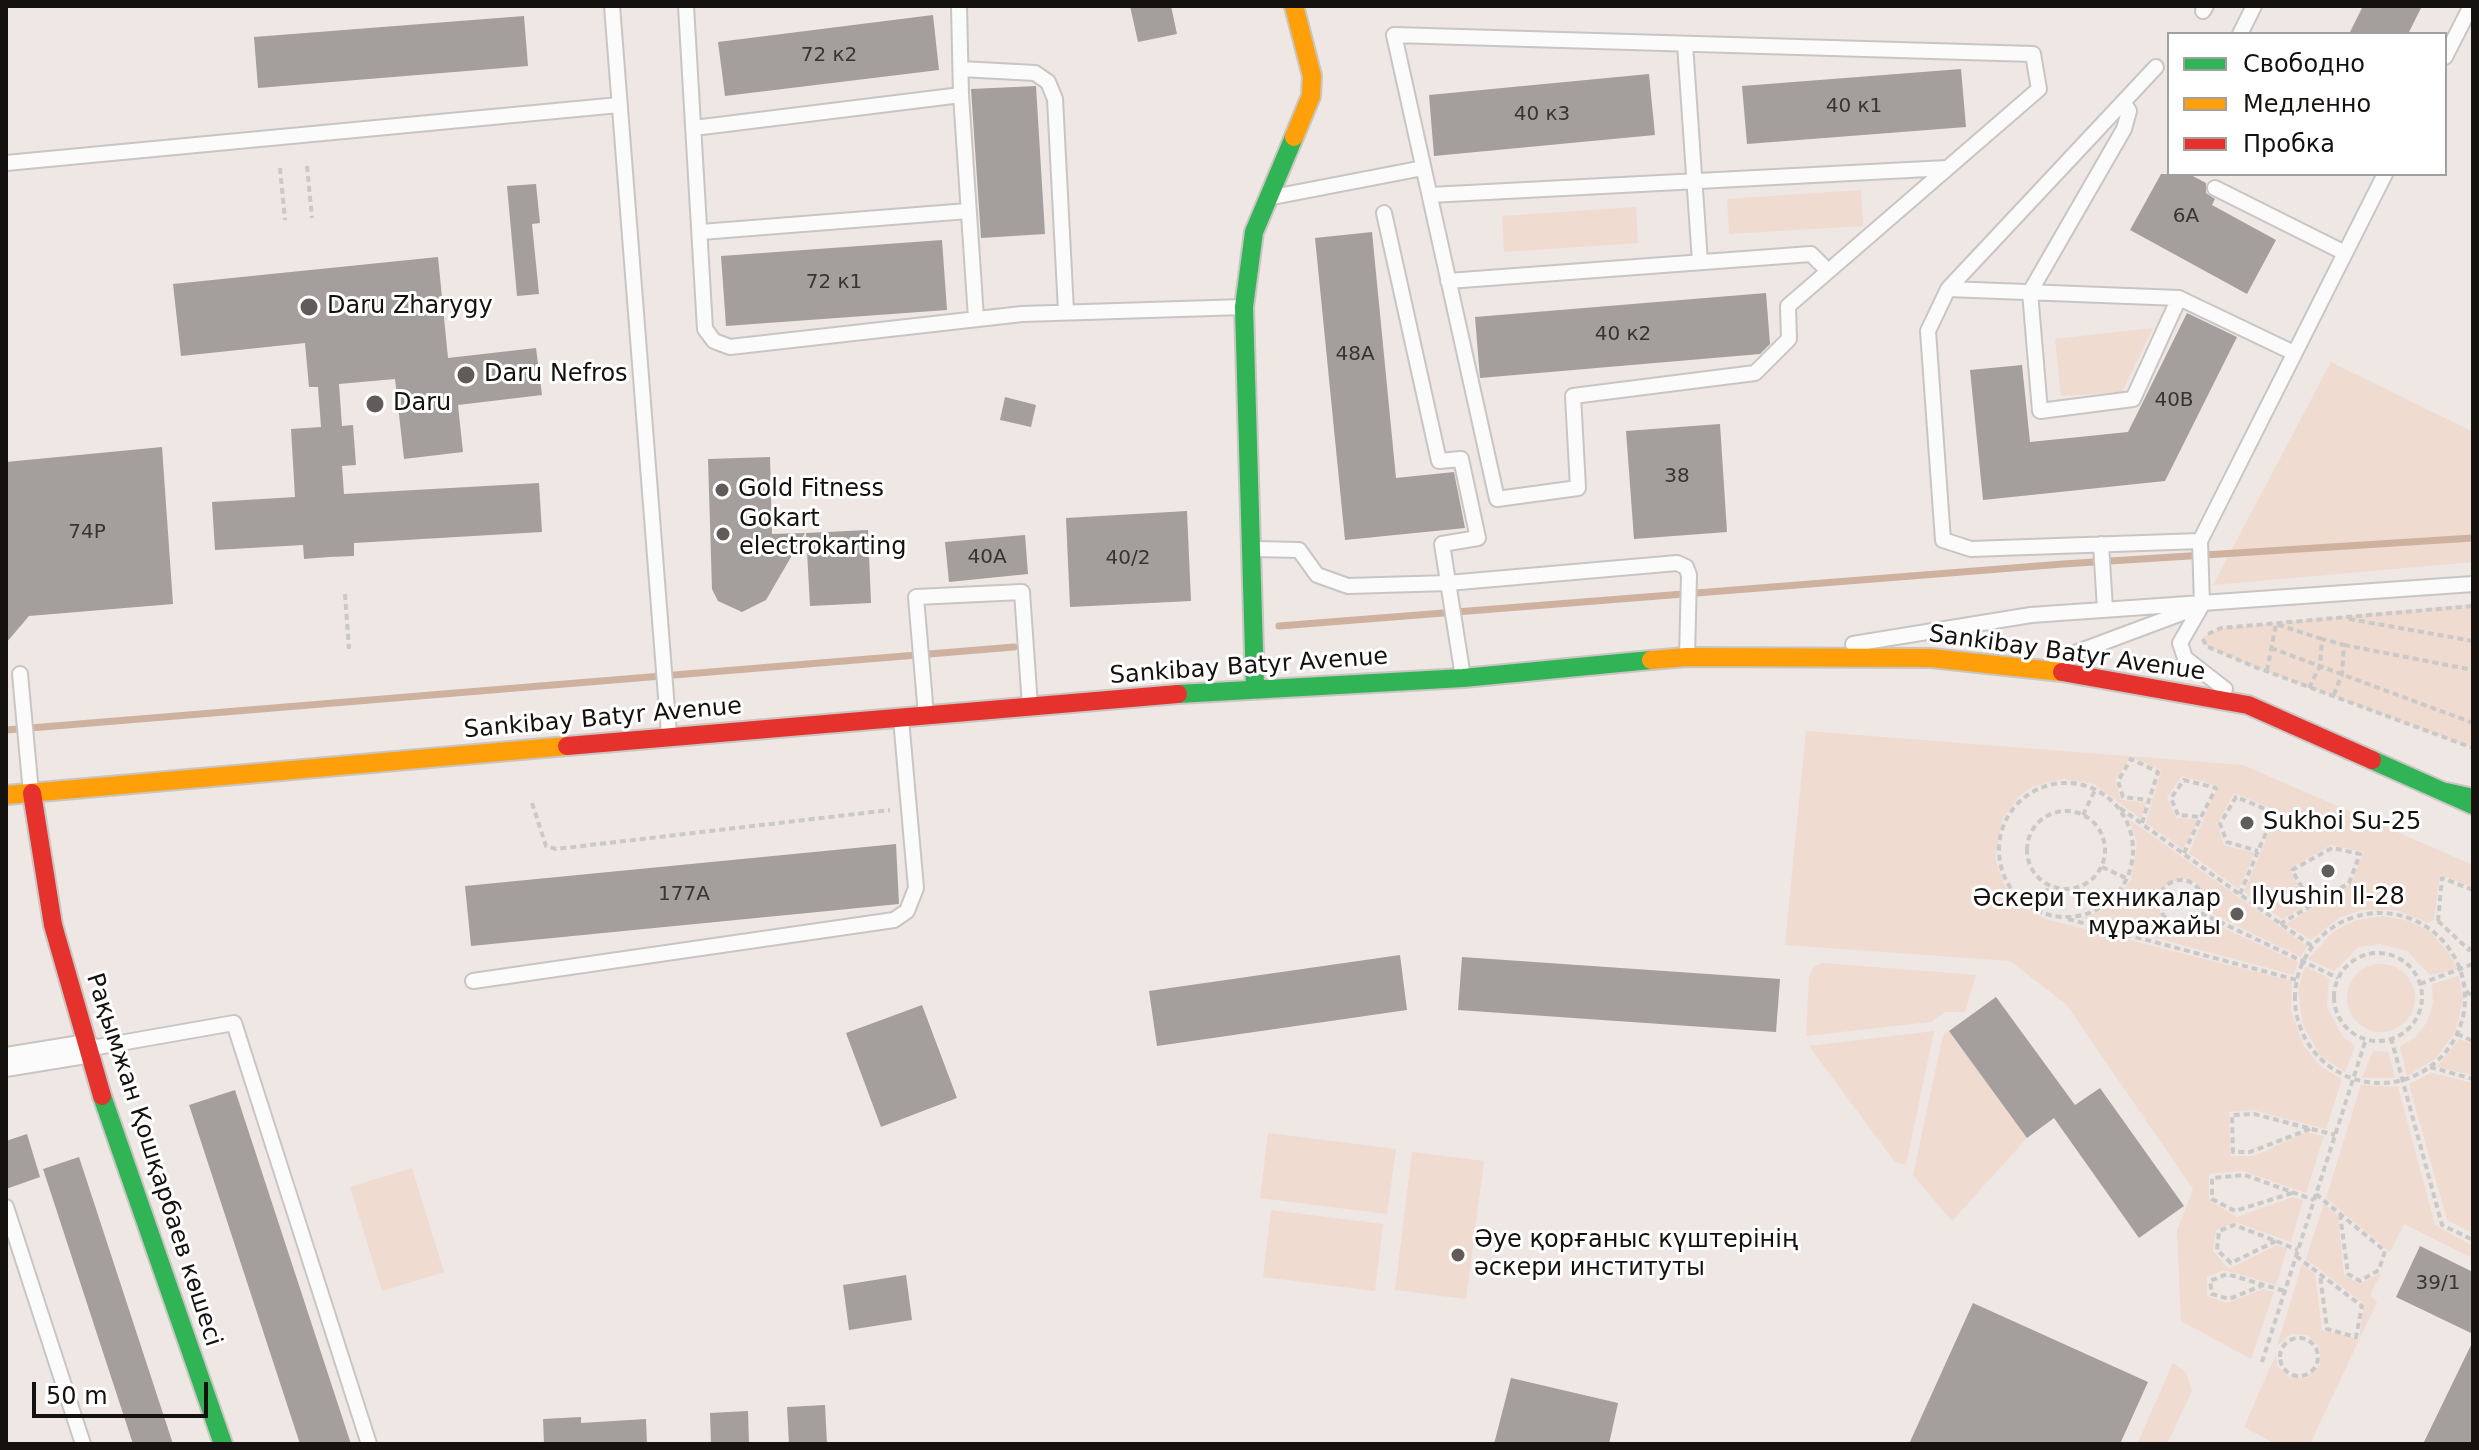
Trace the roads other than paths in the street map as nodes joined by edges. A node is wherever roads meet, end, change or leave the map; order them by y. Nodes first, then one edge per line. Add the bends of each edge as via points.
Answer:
1 (612, 6) edge
2 (686, 6) edge
3 (959, 6) edge
4 (1294, 6) edge
5 (2254, 6) edge
6 (2471, 6) edge
7 (2241, 32) edge
8 (1685, 44) junction
9 (2447, 53) edge
10 (2156, 67) dead end
11 (961, 69) junction
12 (961, 95) junction
13 (2123, 102) junction
14 (619, 105) junction
15 (694, 128) junction
16 (6, 163) edge
17 (1423, 168) junction
18 (1947, 168) junction
19 (2384, 176) edge
20 (1694, 181) junction
21 (2215, 188) dead end
22 (1430, 195) junction
23 (1269, 198) junction
24 (968, 211) junction
25 (1384, 213) dead end
26 (701, 232) junction
27 (2345, 253) junction
28 (1700, 262) junction
29 (1828, 271) junction
30 (1448, 281) junction
31 (1948, 289) junction
32 (2030, 292) junction
33 (2179, 298) junction
34 (1244, 307) junction
35 (1066, 311) junction
36 (976, 318) junction
37 (2294, 353) junction
38 (2200, 544) junction
39 (2101, 547) junction
40 (1249, 549) junction
41 (1448, 583) junction
42 (2473, 584) edge
43 (2202, 605) junction
44 (2105, 609) junction
45 (1687, 657) junction
46 (1801, 658) junction
47 (2030, 669) junction
48 (20, 674) dead end
49 (1463, 678) junction
50 (1255, 687) junction
51 (2248, 705) junction
52 (1030, 706) junction
53 (926, 717) junction
54 (901, 719) junction
55 (669, 737) junction
56 (2446, 792) junction
57 (32, 793) junction
58 (6, 795) edge
59 (2473, 798) edge
60 (2473, 805) edge
61 (473, 981) dead end
62 (86, 1049) junction
63 (6, 1062) edge
64 (6, 1207) edge
65 (83, 1444) edge
66 (223, 1444) edge
67 (369, 1444) edge

1 - 14 lane
2 - 15 lane
3 - 11 lane
4 - 23 main road via 1312,76 1311,96
5 - 7 lane
6 - 9 lane
8 - 17 lane via 1394,35
8 - 18 lane via 2033,54 2039,89
8 - 20 lane
10 - 13 lane
11 - 12 lane
11 - 35 lane via 1035,73 1048,82 1055,99
12 - 15 lane
12 - 24 lane
13 - 31 lane
13 - 32 lane via 2129,111 2124,129
14 - 16 lane
14 - 55 lane
15 - 26 lane
17 - 22 lane
17 - 23 lane
18 - 20 lane
18 - 29 lane
19 - 27 lane
20 - 22 lane
20 - 28 lane
21 - 27 lane
22 - 30 lane
23 - 34 main road via 1254,232
24 - 26 lane
24 - 36 lane
25 - 41 lane via 1439,461 1461,459 1478,538 1442,544
26 - 36 lane via 705,329 714,341 730,347
27 - 37 lane
28 - 29 lane via 1811,254
28 - 30 lane
29 - 30 lane via 1788,306 1789,339 1755,373 1573,396 1578,488 1497,499
31 - 32 lane
31 - 39 lane via 1928,331 1943,540 1971,549
32 - 33 lane
32 - 33 lane via 2040,411 2133,399
33 - 37 lane
34 - 35 lane
34 - 40 main road
35 - 36 lane
37 - 38 lane
38 - 39 lane
38 - 43 lane
39 - 44 lane
40 - 41 lane via 1299,550 1317,575 1348,586
40 - 50 main road
41 - 45 lane via 1677,563 1686,567 1689,582
41 - 49 lane
42 - 43 lane
43 - 44 lane
43 - 47 lane
43 - 51 lane via 2180,643 2185,658
44 - 46 lane via 1879,637
45 - 46 main road, Sankibay Batyr Avenue
45 - 49 main road, Sankibay Batyr Avenue
46 - 47 main road, Sankibay Batyr Avenue via 1931,658
47 - 51 main road, Sankibay Batyr Avenue
48 - 57 lane
49 - 50 main road, Sankibay Batyr Avenue
50 - 52 main road, Sankibay Batyr Avenue
51 - 56 main road, Sankibay Batyr Avenue
52 - 53 main road, Sankibay Batyr Avenue
52 - 53 lane via 1022,592 916,597
53 - 54 main road, Sankibay Batyr Avenue
54 - 55 main road, Sankibay Batyr Avenue
54 - 61 lane via 916,888 907,911 894,920
55 - 57 main road, Sankibay Batyr Avenue
56 - 59 main road
56 - 60 main road, Sankibay Batyr Avenue
57 - 58 main road, Sankibay Batyr Avenue
57 - 62 main road, Рақымжан Қошқарбаев көшесі via 53,925
62 - 63 street
62 - 66 main road, Рақымжан Қошқарбаев көшесі
62 - 67 lane via 234,1023
64 - 65 lane

